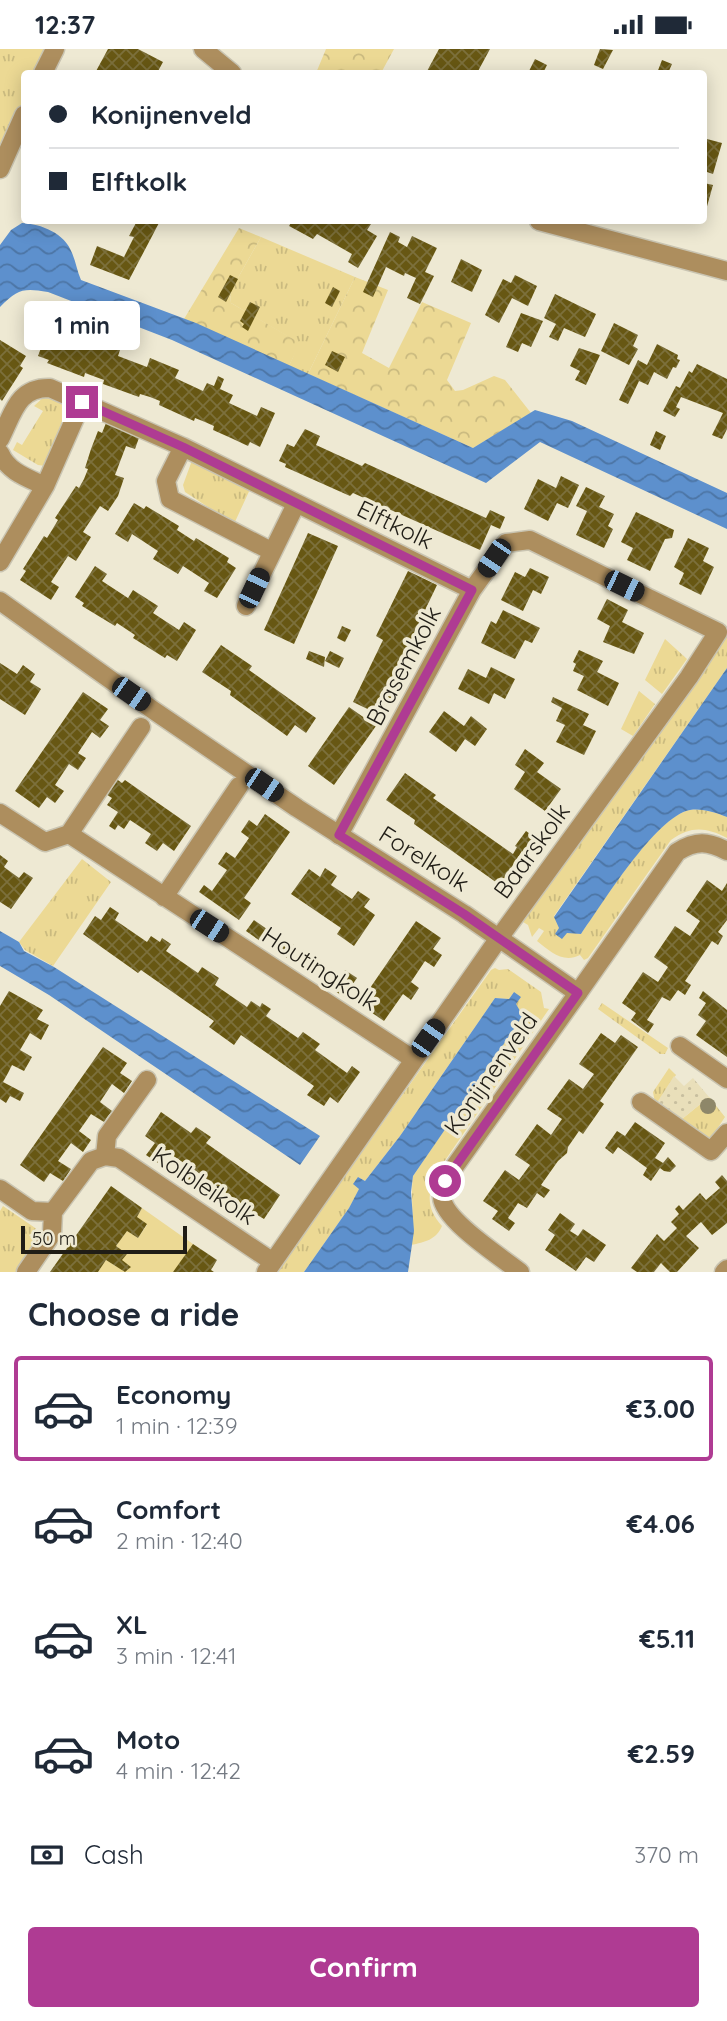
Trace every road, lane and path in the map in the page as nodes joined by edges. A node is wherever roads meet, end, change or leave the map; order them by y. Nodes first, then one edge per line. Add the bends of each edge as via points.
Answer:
1 (55, 49) edge
2 (203, 49) edge
3 (44, 70) edge
4 (228, 70) edge
5 (21, 122) edge
6 (0, 169) edge
7 (551, 224) edge
8 (727, 271) edge
9 (82, 402) junction
10 (0, 439) edge
11 (183, 447) junction
12 (0, 453) edge
13 (45, 486) junction
14 (296, 503) junction
15 (271, 551) junction
16 (0, 562) edge
17 (472, 590) junction
18 (0, 601) edge
19 (246, 606) dead end
20 (718, 632) joint
21 (141, 727) dead end
22 (239, 786) dead end
23 (0, 813) edge
24 (69, 834) junction
25 (339, 835) junction
26 (727, 851) edge
27 (164, 897) junction
28 (499, 938) junction
29 (578, 993) junction
30 (680, 1046) dead end
31 (413, 1059) junction
32 (727, 1079) edge
33 (147, 1080) dead end
34 (641, 1102) dead end
35 (726, 1137) edge
36 (105, 1156) junction
37 (0, 1189) edge
38 (53, 1212) junction
39 (270, 1267) edge
40 (26, 1272) edge
41 (520, 1272) edge

1 - 3 street
2 - 4 street
5 - 6 street
7 - 8 street
9 - 10 street, Elftkolk via 50,388 36,388 23,395
9 - 11 street, Elftkolk
9 - 13 street
11 - 14 street, Elftkolk
11 - 15 street via 166,481 170,499
12 - 13 street via 13,470
13 - 16 street
14 - 15 street
14 - 17 street, Elftkolk
15 - 19 street
17 - 20 street, Brasemkolk via 506,543 530,540
17 - 25 street, Brasemkolk
18 - 25 street, Forelkolk
20 - 28 street, Baarskolk
21 - 24 street
22 - 27 street
23 - 24 street via 45,842
24 - 27 street, Houtingkolk
25 - 28 street, Forelkolk
26 - 29 street, Konijnenveld via 712,843 677,852
27 - 31 street, Houtingkolk
28 - 29 street, Forelkolk
28 - 31 street, Baarskolk
29 - 41 street, Konijnenveld via 443,1189 449,1215
30 - 32 street
31 - 39 street, Baarskolk
33 - 36 street via 107,1136
34 - 35 street via 711,1151
36 - 38 street via 90,1161
36 - 39 street, Kolbleikolk via 119,1158
37 - 38 street via 32,1211
38 - 40 street via 52,1234

